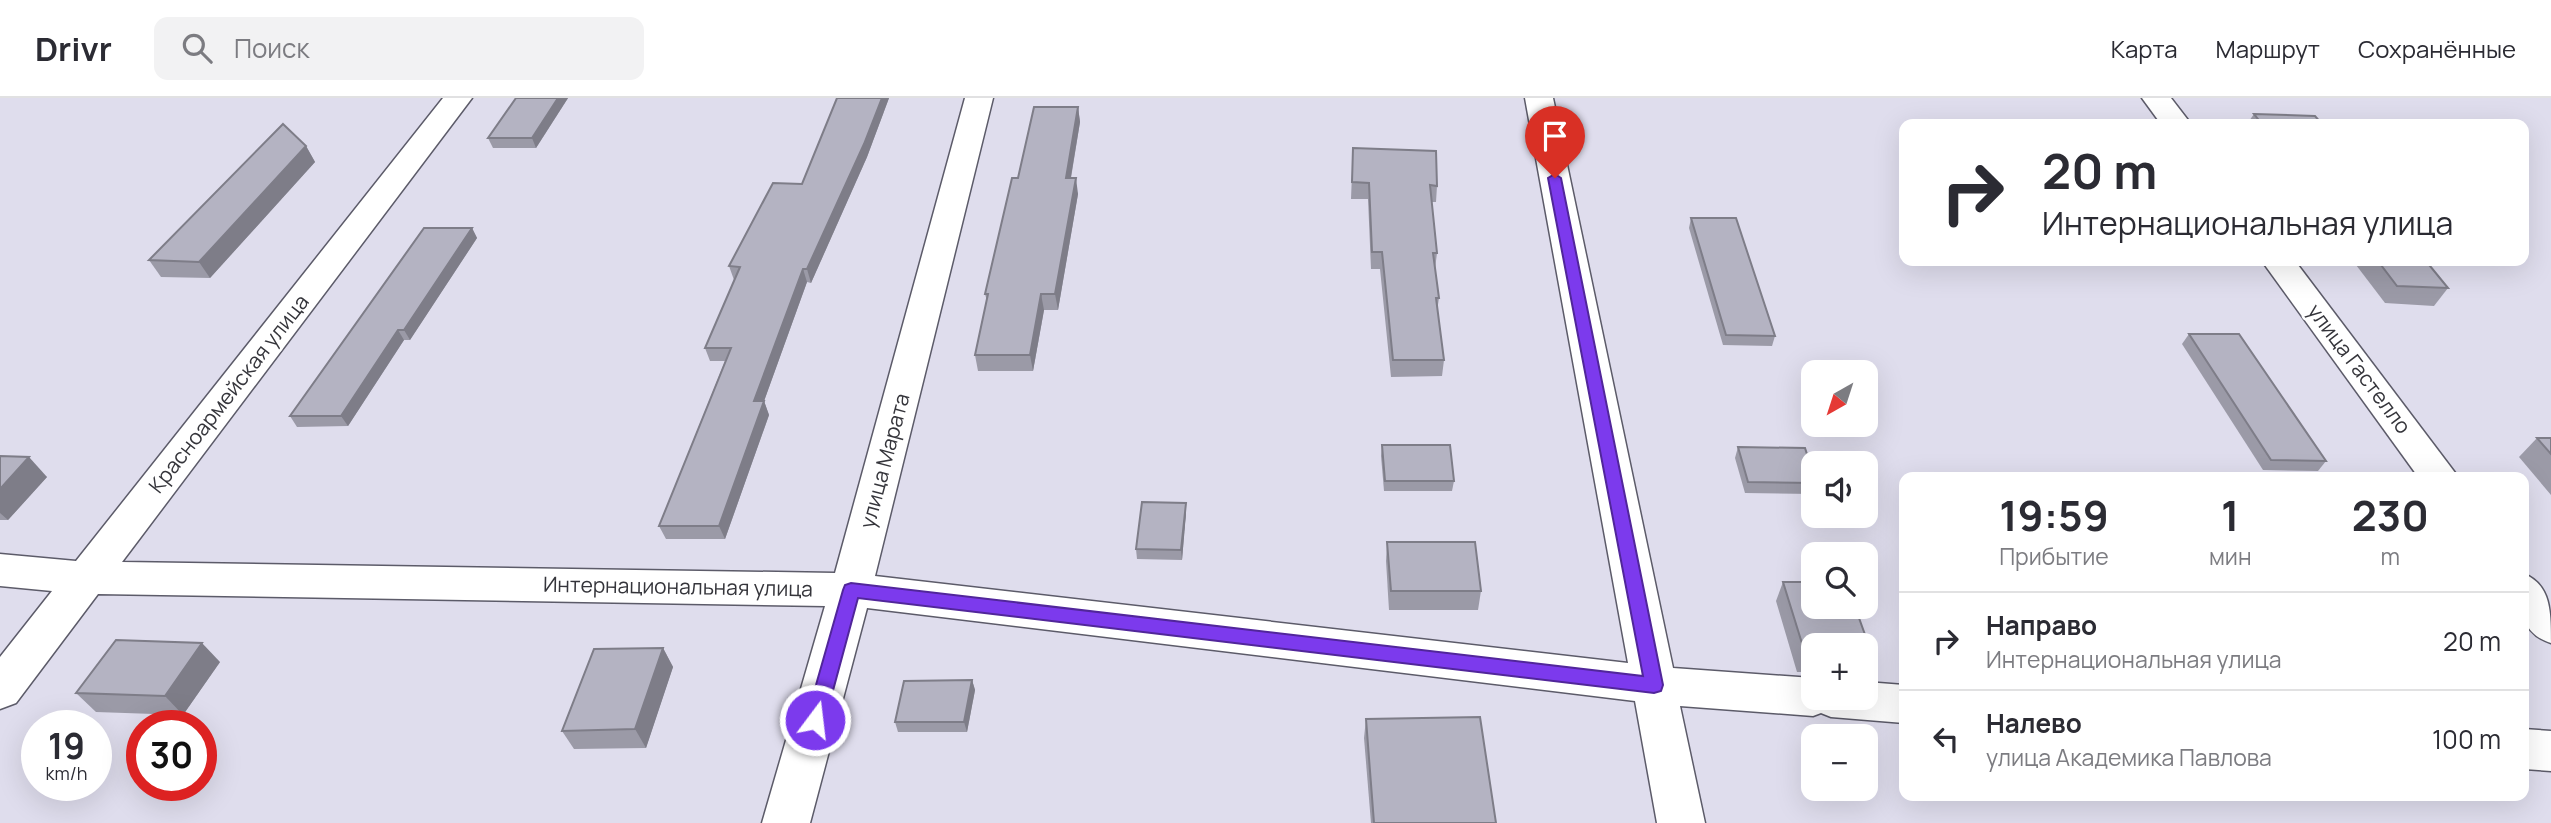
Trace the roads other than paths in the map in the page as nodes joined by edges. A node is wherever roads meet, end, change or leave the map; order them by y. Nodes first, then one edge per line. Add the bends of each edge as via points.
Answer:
1 (458, 98) edge
2 (979, 98) edge
3 (1539, 98) edge
4 (2156, 98) edge
5 (2172, 119) edge
6 (2282, 266) edge
7 (2436, 472) edge
8 (0, 570) edge
9 (86, 578) junction
10 (851, 590) junction
11 (2529, 597) edge
12 (2551, 626) edge
13 (1654, 685) junction
14 (0, 690) edge
15 (1801, 696) edge
16 (1878, 702) edge
17 (1899, 704) edge
18 (2529, 749) edge
19 (2551, 751) edge
20 (786, 823) edge
21 (1681, 823) edge

1 - 9 street, Красноармейская улица
2 - 10 street, улица Марата
3 - 13 street
4 - 5 street
6 - 7 street, улица Гастелло
8 - 9 street, Интернациональная улица
9 - 10 street, Интернациональная улица
9 - 14 street, Красноармейская улица
10 - 13 street, Интернациональная улица
10 - 20 street, улица Марата
11 - 12 street
13 - 15 street, Интернациональная улица
13 - 21 street
16 - 17 street
18 - 19 street

